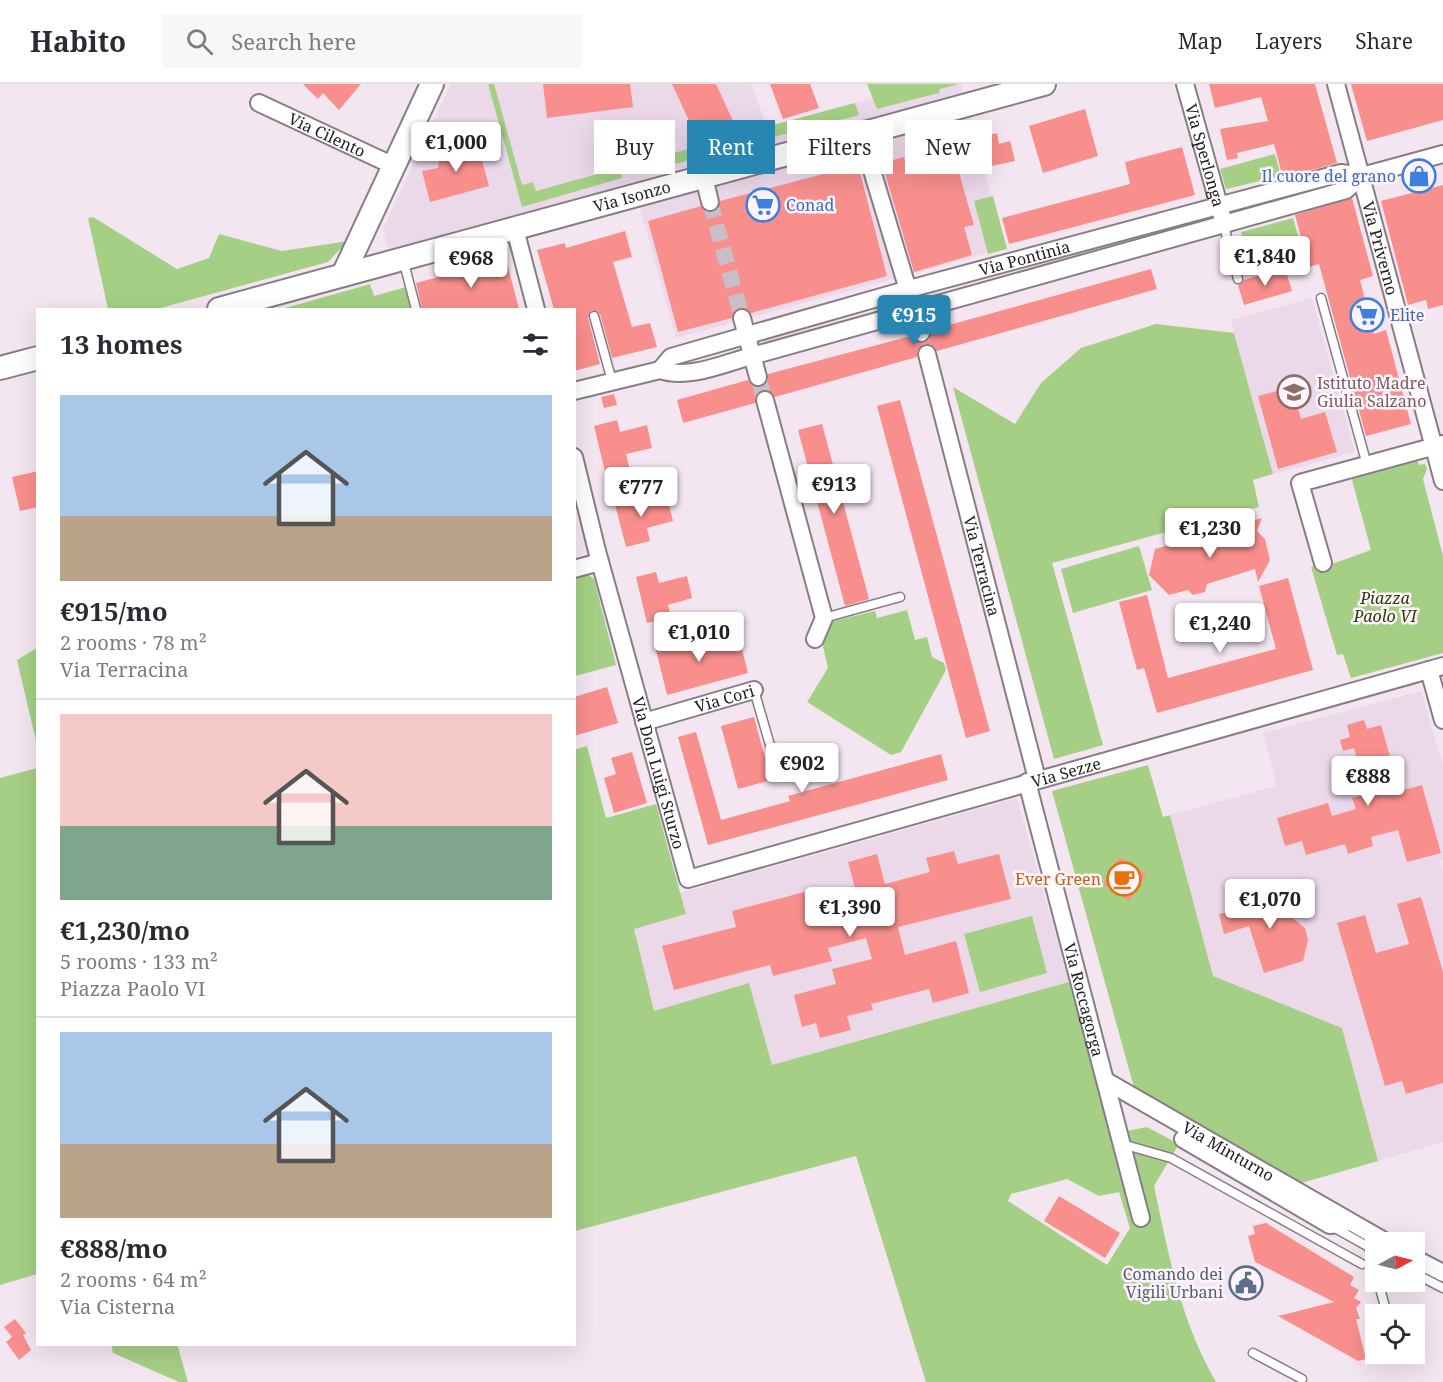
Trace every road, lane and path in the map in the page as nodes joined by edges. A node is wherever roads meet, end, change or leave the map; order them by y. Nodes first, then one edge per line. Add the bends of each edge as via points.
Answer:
1 (432, 84) edge
2 (1044, 84) edge
3 (1185, 84) edge
4 (1336, 84) edge
5 (259, 103) dead end
6 (893, 125) edge
7 (787, 154) edge
8 (1443, 154) edge
9 (394, 166) junction
10 (873, 174) edge
11 (704, 177) junction
12 (1362, 177) junction
13 (710, 202) tunnel mouth
14 (1219, 206) junction
15 (1224, 226) junction
16 (515, 229) junction
17 (403, 259) junction
18 (343, 275) junction
19 (1238, 279) dead end
20 (909, 289) junction
21 (1321, 298) dead end
22 (223, 308) edge
23 (416, 308) edge
24 (536, 308) edge
25 (915, 310) junction
26 (594, 316) dead end
27 (742, 318) tunnel mouth
28 (921, 333) dead end
29 (747, 335) junction
30 (927, 354) dead end
31 (752, 356) junction
32 (36, 359) edge
33 (0, 368) edge
34 (660, 369) junction
35 (758, 377) tunnel mouth
36 (612, 381) junction
37 (576, 390) edge
38 (765, 400) tunnel mouth
39 (1438, 445) edge
40 (576, 465) edge
41 (1367, 465) junction
42 (1443, 481) edge
43 (600, 562) junction
44 (1323, 563) dead end
45 (576, 568) edge
46 (900, 597) dead end
47 (824, 618) junction
48 (815, 639) dead end
49 (1436, 668) edge
50 (754, 690) joint
51 (1443, 720) edge
52 (644, 723) junction
53 (779, 776) dead end
54 (1032, 780) junction
55 (688, 879) joint
56 (1108, 1089) junction
57 (1122, 1144) junction
58 (1141, 1218) dead end
59 (1350, 1222) junction
60 (1330, 1226) junction
61 (1368, 1232) edge
62 (1365, 1245) edge
63 (1362, 1264) dead end
64 (1425, 1264) edge
65 (1443, 1273) edge
66 (1425, 1279) edge
67 (1443, 1288) edge
68 (1253, 1353) dead end
69 (1302, 1379) dead end

1 - 9 main road
2 - 6 main road, Via Isonzo
3 - 14 street, Via Sperlonga
4 - 12 street, Via Priverno
5 - 9 street, Via Cilento
7 - 11 main road, Via Isonzo
8 - 12 street, Via Pontinia
9 - 18 main road
10 - 20 street
11 - 13 street
11 - 16 main road, Via Isonzo
12 - 14 street, Via Pontinia via 1341,173
12 - 15 street, Via Pontinia via 1346,190
12 - 39 street, Via Priverno
14 - 15 street, Via Sperlonga
14 - 20 street, Via Pontinia
15 - 19 lane
15 - 25 street, Via Pontinia
16 - 17 main road, Via Isonzo
16 - 24 street
17 - 18 main road, Via Isonzo
17 - 23 lane
18 - 22 main road, Via Isonzo
20 - 25 street
20 - 29 street, Via Pontinia
21 - 41 lane
25 - 28 street
25 - 31 street, Via Pontinia
26 - 36 lane
27 - 29 street
29 - 31 street
29 - 34 street, Via Pontinia via 671,357
30 - 54 street, Via Terracina
31 - 34 street, Via Pontinia via 686,373 672,374
31 - 35 street
32 - 33 main road
34 - 36 street, Via Pontinia
36 - 37 street, Via Pontinia
38 - 47 street
39 - 41 street
39 - 42 street, Via Priverno
40 - 43 street, Via Don Luigi Sturzo
41 - 44 street via 1300,483
43 - 45 street
43 - 52 street, Via Don Luigi Sturzo
46 - 47 lane
47 - 48 street
49 - 51 street
49 - 54 street, Via Sezze
50 - 52 street, Via Cori
50 - 53 lane, Via Cori
52 - 55 street, Via Don Luigi Sturzo
54 - 55 street, Via Sezze
54 - 56 street, Via Roccagorga
56 - 57 street, Via Roccagorga
56 - 59 street, Via Minturno
56 - 60 street, Via Minturno
57 - 58 street, Via Roccagorga
57 - 63 lane via 1171,1158
59 - 60 street
59 - 61 street, Via Minturno
60 - 62 lane
64 - 65 street
66 - 67 lane
68 - 69 lane

